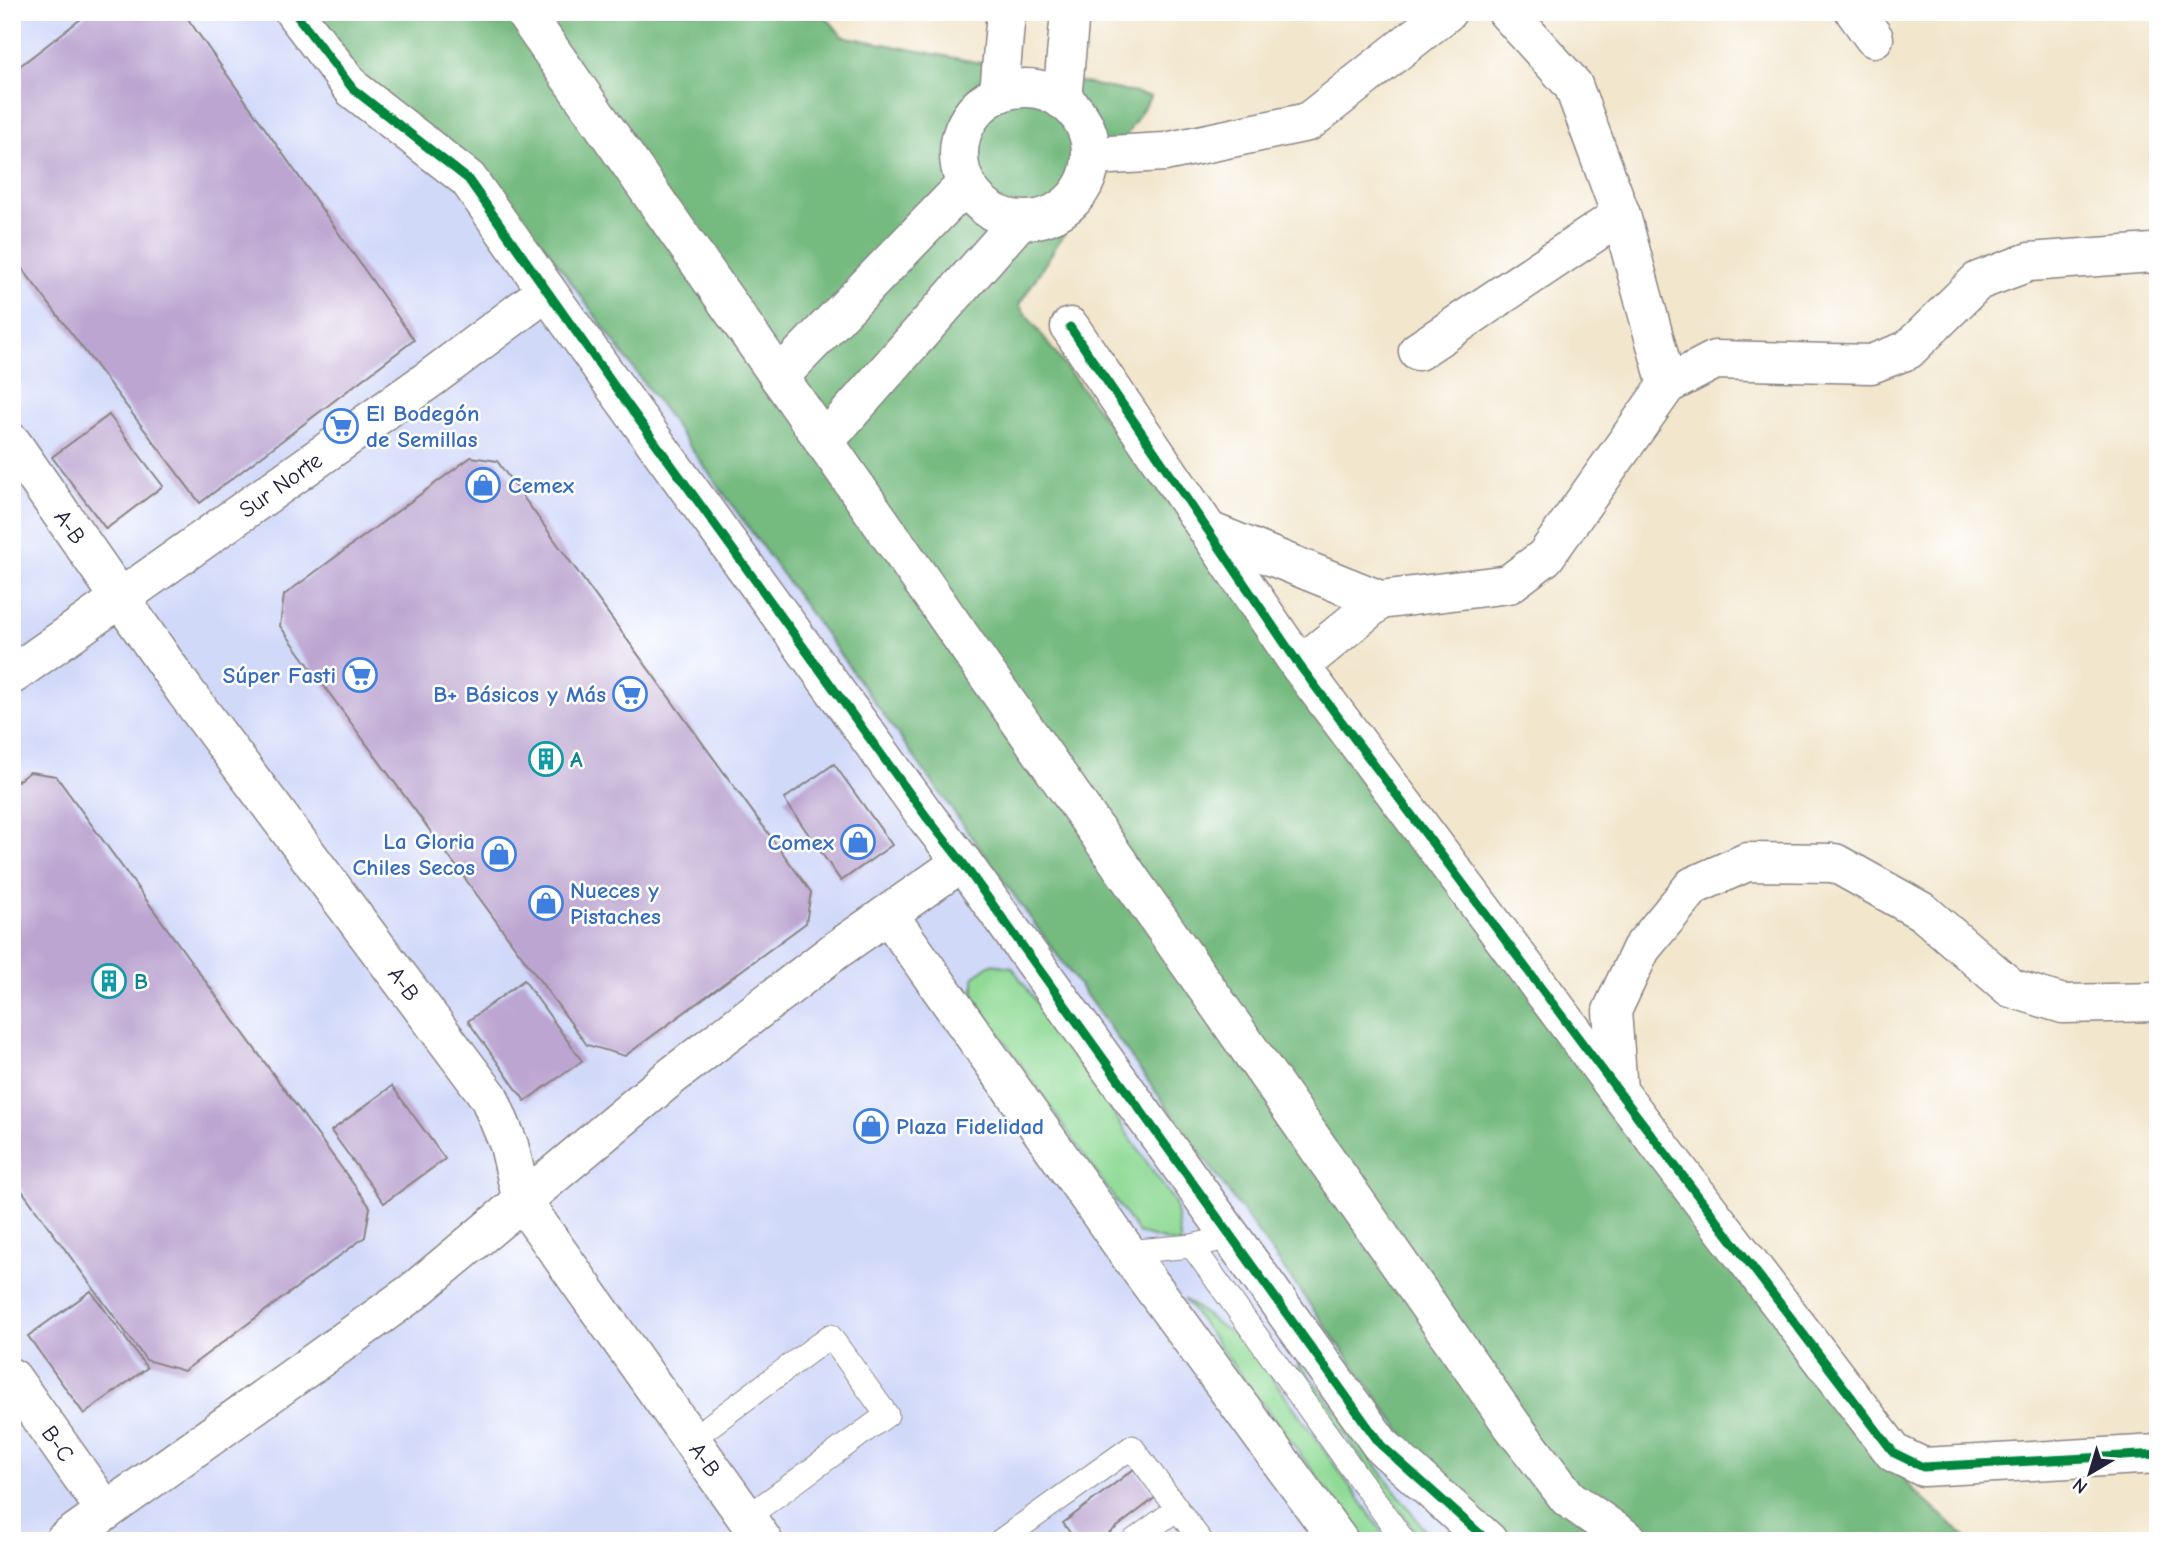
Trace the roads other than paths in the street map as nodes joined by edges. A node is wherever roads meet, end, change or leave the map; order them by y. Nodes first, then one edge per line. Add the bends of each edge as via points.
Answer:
1 (294, 12) edge
2 (524, 12) edge
3 (1006, 12) edge
4 (1070, 12) edge
5 (1447, 12) edge
6 (1507, 12) edge
7 (999, 93) junction
8 (1062, 100) junction
9 (1092, 156) junction
10 (965, 185) junction
11 (1620, 215) junction
12 (1019, 221) junction
13 (2156, 253) edge
14 (547, 291) junction
15 (1070, 327) dead end
16 (1418, 351) dead end
17 (779, 377) junction
18 (1667, 385) junction
19 (824, 442) junction
20 (12, 443) edge
21 (1209, 531) junction
22 (122, 599) junction
23 (1380, 600) junction
24 (1300, 666) junction
25 (12, 675) edge
26 (962, 862) junction
27 (888, 914) junction
28 (2158, 1002) edge
29 (1618, 1091) junction
30 (522, 1201) junction
31 (1231, 1237) junction
32 (1192, 1246) junction
33 (1127, 1252) junction
34 (12, 1378) edge
35 (692, 1439) junction
36 (2158, 1454) edge
37 (1177, 1509) junction
38 (106, 1511) junction
39 (755, 1529) edge
40 (1029, 1532) edge
41 (64, 1541) edge
42 (1000, 1541) edge
43 (1133, 1541) edge
44 (1201, 1541) edge
45 (1339, 1541) edge
46 (1404, 1541) edge
47 (1488, 1541) edge
48 (1629, 1541) edge

1 - 14 street via 353,89 468,179
2 - 17 street
3 - 7 street
4 - 8 street
5 - 9 street via 1308,122 1165,152
6 - 11 street via 1573,85
7 - 8 street via 1020,88 1042,90
7 - 10 street via 981,104 967,121 959,142
8 - 9 street via 1083,124
9 - 12 street via 1077,196 1060,211
10 - 12 street via 997,215
10 - 17 street
11 - 16 street
11 - 18 street
12 - 19 street
13 - 18 street via 2029,262 1978,281 1908,351 1871,364 1715,360
14 - 22 street, Sur Norte
14 - 26 street
15 - 21 street
17 - 19 street
18 - 23 street via 1545,557 1509,584
19 - 48 street via 1512,1424 1568,1498
20 - 22 street, A-B
21 - 23 street
21 - 24 street
22 - 25 street, Sur Norte
22 - 30 street, A-B via 185,691 489,1097 509,1145
23 - 24 street
24 - 29 street
26 - 27 street
26 - 31 street
27 - 30 street via 672,1076
27 - 33 street
28 - 29 street via 2063,1003 2011,988 1923,912 1835,863 1747,862 1693,886 1641,949 1612,1011
29 - 36 street via 1894,1453 1923,1467
30 - 35 street, A-B
30 - 38 street via 413,1292
31 - 32 lane
31 - 47 street via 1381,1445
32 - 33 lane
32 - 46 lane
33 - 45 street
34 - 38 street, B-C
35 - 39 street, A-B
35 - 39 lane via 830,1336 887,1415
37 - 40 lane via 1132,1447
37 - 43 lane
37 - 44 lane
38 - 41 street
40 - 42 lane

